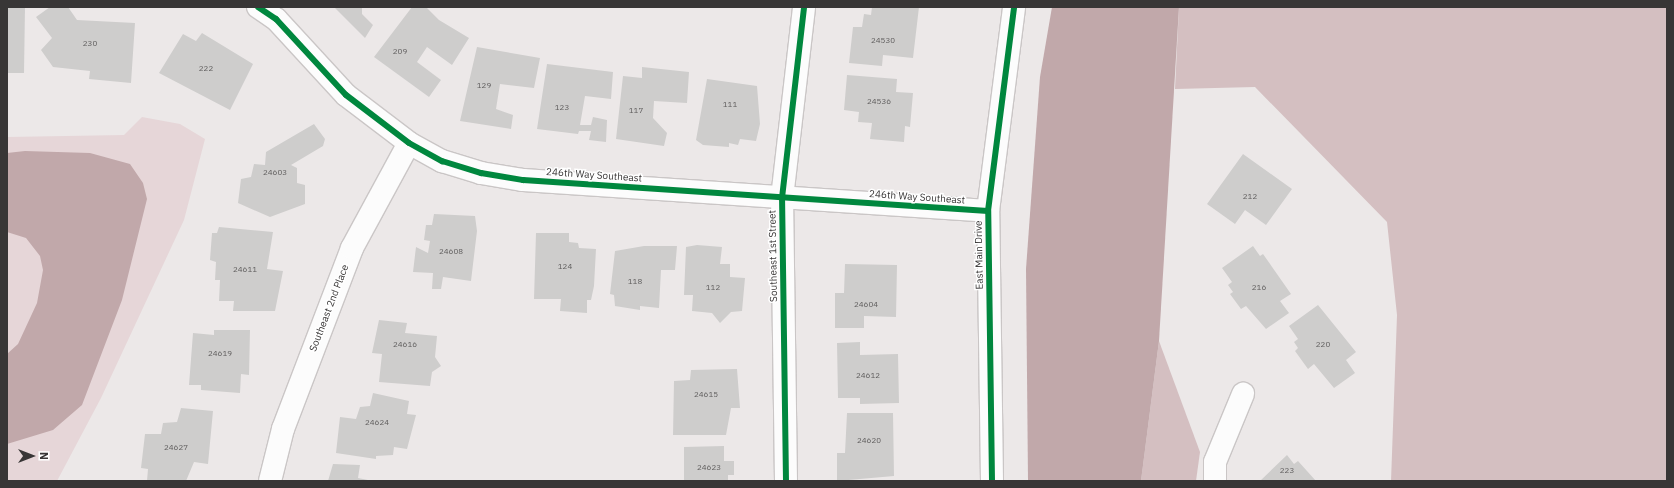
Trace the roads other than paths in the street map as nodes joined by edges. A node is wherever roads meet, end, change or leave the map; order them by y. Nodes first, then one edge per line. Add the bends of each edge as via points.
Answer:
1 (258, 7) edge
2 (804, 7) edge
3 (1014, 7) edge
4 (409, 143) junction
5 (782, 198) junction
6 (988, 211) junction
7 (1243, 394) dead end
8 (270, 481) edge
9 (786, 481) edge
10 (992, 481) edge
11 (1214, 481) edge

1 - 4 street, 246th Way Southeast via 276,19 346,95
2 - 5 street, Southeast 1st Street
3 - 6 street, East Main Drive
4 - 5 street, 246th Way Southeast via 442,161 523,180
4 - 8 street, Southeast 2nd Place via 352,248 283,429
5 - 6 street, 246th Way Southeast
5 - 9 street, Southeast 1st Street
6 - 10 street, East Main Drive
7 - 11 street via 1215,462

